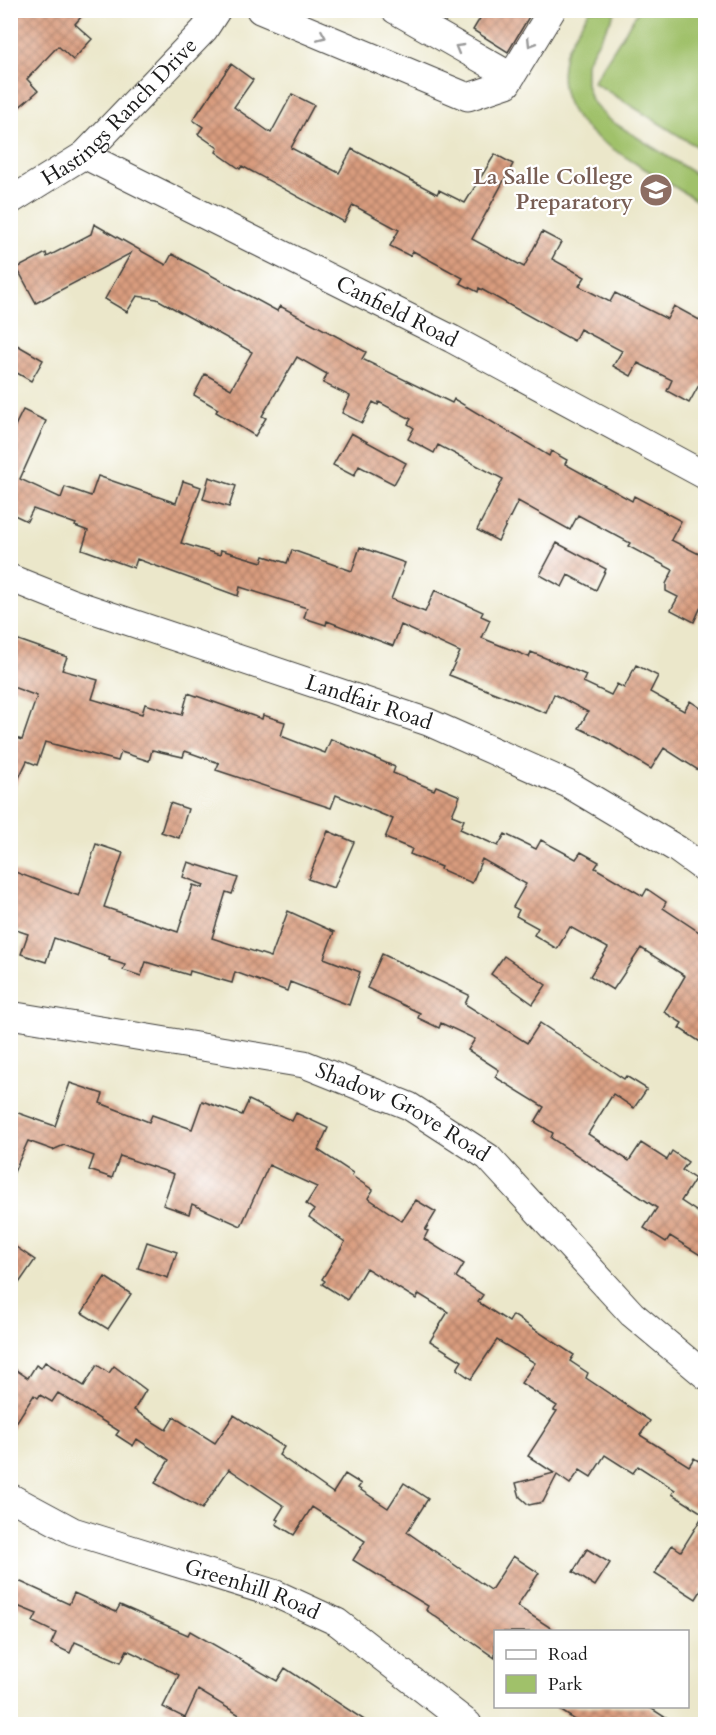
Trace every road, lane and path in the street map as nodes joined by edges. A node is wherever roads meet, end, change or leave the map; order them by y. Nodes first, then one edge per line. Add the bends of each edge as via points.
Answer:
1 (217, 10) edge
2 (260, 10) edge
3 (395, 10) edge
4 (552, 10) edge
5 (511, 76) junction
6 (84, 155) junction
7 (10, 201) edge
8 (705, 476) edge
9 (10, 578) edge
10 (705, 870) edge
11 (10, 1015) edge
12 (705, 1376) edge
13 (10, 1497) edge
14 (468, 1725) edge

1 - 6 street, Hastings Ranch Drive via 204,30
2 -> 5 street via 468,97 507,84
5 -> 3 street
4 -> 5 street
6 - 7 street, Hastings Ranch Drive
6 - 8 street, Canfield Road via 452,339
9 - 10 street, Landfair Road via 70,602 428,722 568,784
11 - 12 street, Shadow Grove Road via 304,1064 409,1106 488,1157 632,1314
13 - 14 street, Greenhill Road via 74,1531 276,1594 338,1622

